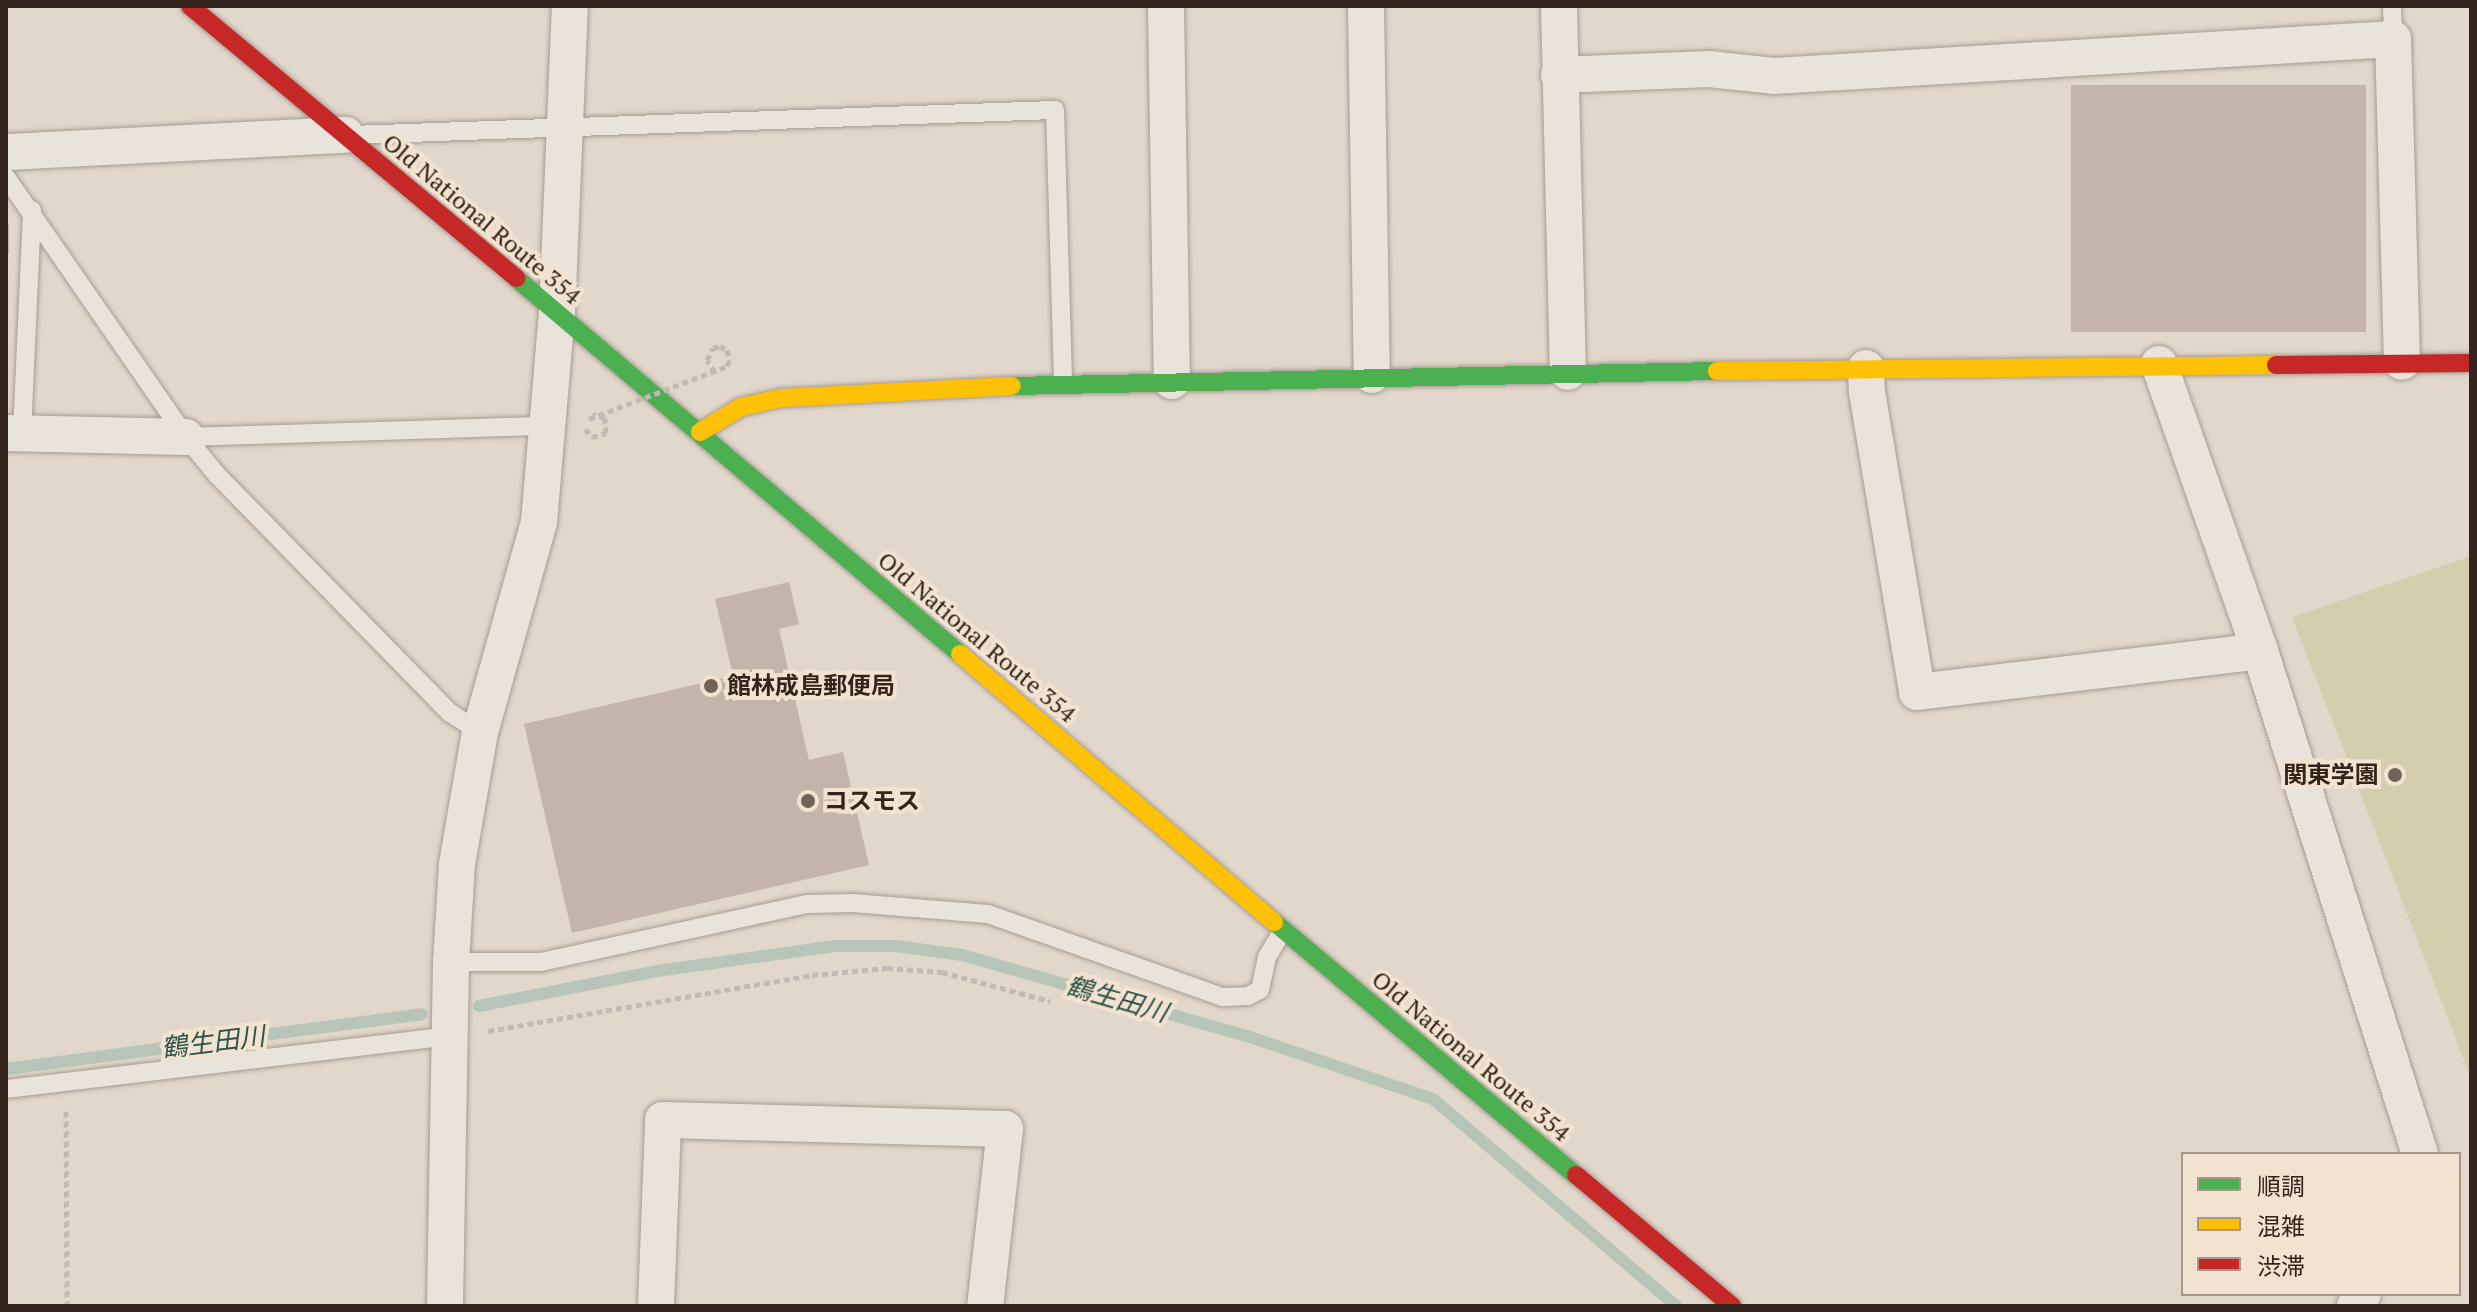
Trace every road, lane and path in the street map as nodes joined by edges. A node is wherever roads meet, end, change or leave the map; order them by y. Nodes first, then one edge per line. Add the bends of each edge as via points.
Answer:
1 (190, 6) edge
2 (570, 6) edge
3 (1166, 6) edge
4 (1366, 6) edge
5 (1559, 6) edge
6 (2393, 22) edge
7 (1559, 75) junction
8 (565, 127) junction
9 (346, 135) junction
10 (6, 152) edge
11 (6, 177) edge
12 (32, 210) junction
13 (557, 314) junction
14 (2402, 362) junction
15 (2471, 363) edge
16 (2159, 364) junction
17 (1866, 368) junction
18 (715, 372) dead end
19 (1568, 372) junction
20 (1372, 375) junction
21 (1172, 381) junction
22 (1063, 383) junction
23 (591, 416) junction
24 (548, 429) junction
25 (700, 432) junction
26 (14, 433) edge
27 (186, 437) junction
28 (2260, 651) junction
29 (480, 732) junction
30 (1283, 930) junction
31 (451, 962) junction
32 (1050, 1001) dead end
33 (451, 1036) junction
34 (66, 1081) junction
35 (6, 1089) edge
36 (2419, 1152) edge
37 (67, 1306) edge
38 (445, 1306) edge
39 (656, 1306) edge
40 (985, 1306) edge
41 (1732, 1306) edge

1 - 9 street, Old National Route 354
2 - 8 street
3 - 21 street
4 - 20 street
5 - 7 street
6 - 7 street via 1774,76 1709,69
6 - 14 street
7 - 19 street
8 - 9 lane
8 - 13 street
8 - 22 lane via 1055,110
9 - 10 street
9 - 13 street, Old National Route 354
11 - 12 lane
12 - 26 lane
12 - 27 lane
13 - 24 street
13 - 25 street, Old National Route 354
14 - 15 street
14 - 16 street
16 - 17 street
16 - 28 street
17 - 19 street
17 - 28 street via 1917,692
18 - 23 path, bridge via 707,360 720,346 729,353 725,367
19 - 20 street
20 - 21 street
21 - 22 street
22 - 25 street via 781,398 741,407
23 - 23 path via 605,418 606,433 597,438 585,429
24 - 27 lane
24 - 29 street via 539,522
25 - 30 street, Old National Route 354
26 - 27 street
27 - 29 lane via 449,712
28 - 36 street
29 - 31 street via 457,864
30 - 31 lane via 1267,957 1260,990 1223,997 988,914 853,903 807,904 541,962
30 - 41 street, Old National Route 354
31 - 33 street
32 - 33 path via 942,972 887,968 812,975
33 - 34 lane
33 - 38 street
34 - 35 lane
34 - 37 path
39 - 40 street via 663,1120 1005,1129

